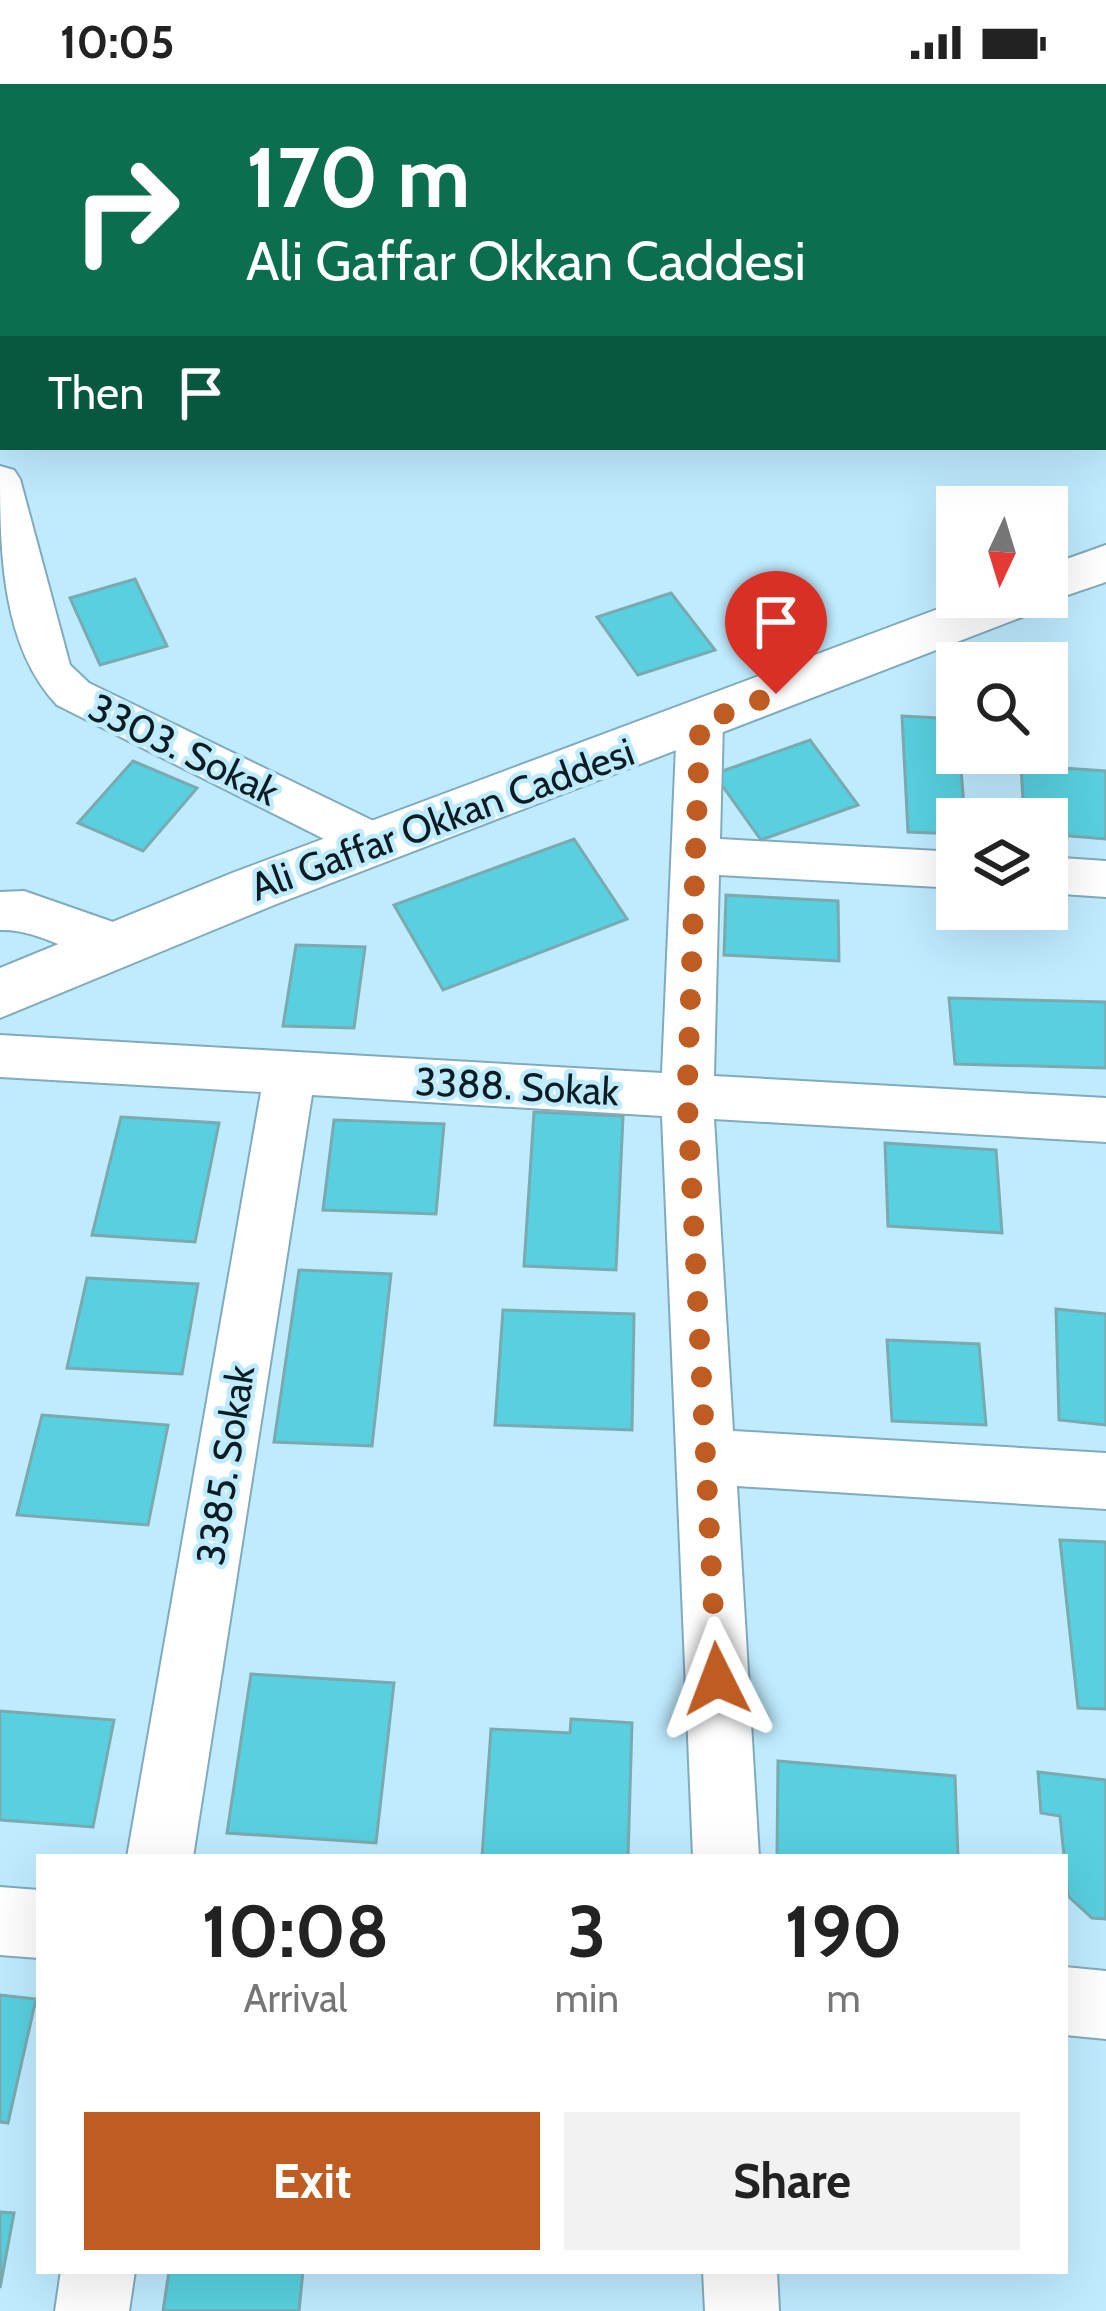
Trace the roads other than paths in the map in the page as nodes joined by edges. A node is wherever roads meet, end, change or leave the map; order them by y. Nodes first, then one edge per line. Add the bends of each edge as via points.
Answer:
1 (0, 479) edge
2 (1106, 562) edge
3 (1068, 577) edge
4 (968, 618) edge
5 (700, 723) junction
6 (373, 842) junction
7 (695, 856) junction
8 (936, 869) edge
9 (1068, 876) edge
10 (1106, 879) edge
11 (0, 911) edge
12 (116, 943) junction
13 (0, 994) edge
14 (0, 1057) edge
15 (290, 1073) junction
16 (687, 1096) junction
17 (1106, 1120) edge
18 (705, 1457) junction
19 (1106, 1481) edge
20 (160, 1854) edge
21 (726, 1854) edge
22 (0, 1921) edge
23 (36, 1924) edge
24 (1068, 2001) edge
25 (1106, 2005) edge
26 (98, 2274) edge
27 (740, 2274) edge
28 (92, 2311) edge
29 (742, 2311) edge

1 - 6 street, 3303. Sokak via 50,670 73,694
2 - 3 street
4 - 5 street, Ali Gaffar Okkan Caddesi
5 - 6 street, Ali Gaffar Okkan Caddesi
5 - 7 street
6 - 12 street, Ali Gaffar Okkan Caddesi
7 - 8 street
7 - 16 street
9 - 10 street
11 - 12 street via 24,910
12 - 13 street, Ali Gaffar Okkan Caddesi
14 - 15 street, 3388. Sokak
15 - 16 street, 3388. Sokak
15 - 20 street, 3385. Sokak
16 - 17 street, 3388. Sokak
16 - 18 street
18 - 19 street
18 - 21 street
22 - 23 street
24 - 25 street
26 - 28 street
27 - 29 street

